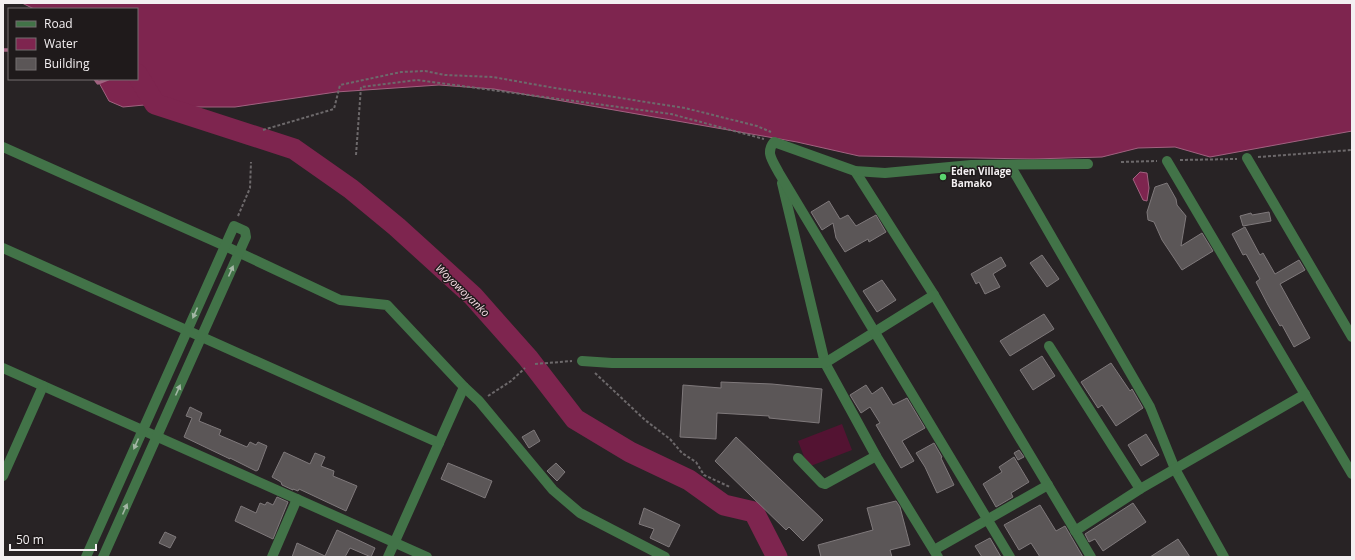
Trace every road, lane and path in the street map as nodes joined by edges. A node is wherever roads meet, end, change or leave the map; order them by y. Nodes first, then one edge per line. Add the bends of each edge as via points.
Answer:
1 (263, 130) dead end
2 (774, 142) junction
3 (3, 147) edge
4 (356, 155) dead end
5 (1247, 158) dead end
6 (1167, 161) dead end
7 (251, 162) dead end
8 (1088, 164) dead end
9 (1010, 165) junction
10 (855, 171) junction
11 (779, 173) junction
12 (234, 226) junction
13 (225, 246) junction
14 (3, 248) edge
15 (239, 254) junction
16 (934, 295) junction
17 (187, 331) junction
18 (874, 332) junction
19 (201, 337) junction
20 (1352, 337) edge
21 (1049, 346) dead end
22 (582, 361) junction
23 (825, 363) junction
24 (535, 364) dead end
25 (3, 368) edge
26 (525, 368) dead end
27 (43, 386) junction
28 (464, 388) junction
29 (1305, 394) junction
30 (479, 401) junction
31 (143, 430) junction
32 (157, 436) junction
33 (439, 443) junction
34 (876, 456) junction
35 (798, 458) dead end
36 (1175, 469) junction
37 (1352, 474) edge
38 (3, 476) edge
39 (1048, 485) junction
40 (730, 487) dead end
41 (1140, 489) junction
42 (297, 499) junction
43 (987, 520) junction
44 (1075, 531) junction
45 (395, 543) junction
46 (936, 554) edge
47 (86, 557) edge
48 (103, 557) edge
49 (272, 557) edge
50 (388, 557) edge
51 (427, 557) edge
52 (665, 557) edge
53 (1010, 557) edge
54 (1091, 557) edge
55 (1224, 557) edge

1 - 2 path via 334,109 340,85 400,72 425,71 445,75 493,76 685,108 757,126 777,135
2 - 4 path via 671,114 417,80 361,87
2 - 10 street
2 - 11 street via 769,153
3 - 13 street
5 - 20 street
6 - 29 street
7 - 12 path via 250,188
8 - 9 street
9 - 10 street via 971,165 884,173
9 - 36 street via 1150,407
10 - 16 street
11 - 18 street
11 - 23 street
12 - 13 street
12 - 15 street via 246,231 247,234
13 - 15 street
13 -> 17 street
14 - 17 street
19 -> 15 street
15 - 28 street via 340,300 387,305
16 - 18 street
16 - 39 street
17 - 19 street
17 - 31 street
18 - 23 street
18 - 43 street
32 -> 19 street
19 - 33 street
21 - 41 street
22 - 23 street
22 - 24 path
22 - 40 path via 645,420 670,439 682,453 696,462 704,475
23 - 34 street
25 - 27 street
26 - 30 path via 511,381
27 - 31 street
27 - 38 street
28 - 30 street
28 - 33 street
29 - 36 street
29 - 37 street
30 - 52 street via 553,490 580,513
31 - 32 street
31 -> 47 street
32 - 42 street
48 -> 32 street
33 - 45 street
34 - 35 street via 825,484
34 - 46 street
36 - 41 street
36 - 55 street
39 - 43 street
39 - 44 street
41 - 44 street
42 - 45 street
42 - 49 street
43 - 46 street
43 - 53 street
44 - 54 street
45 - 50 street
45 - 51 street

